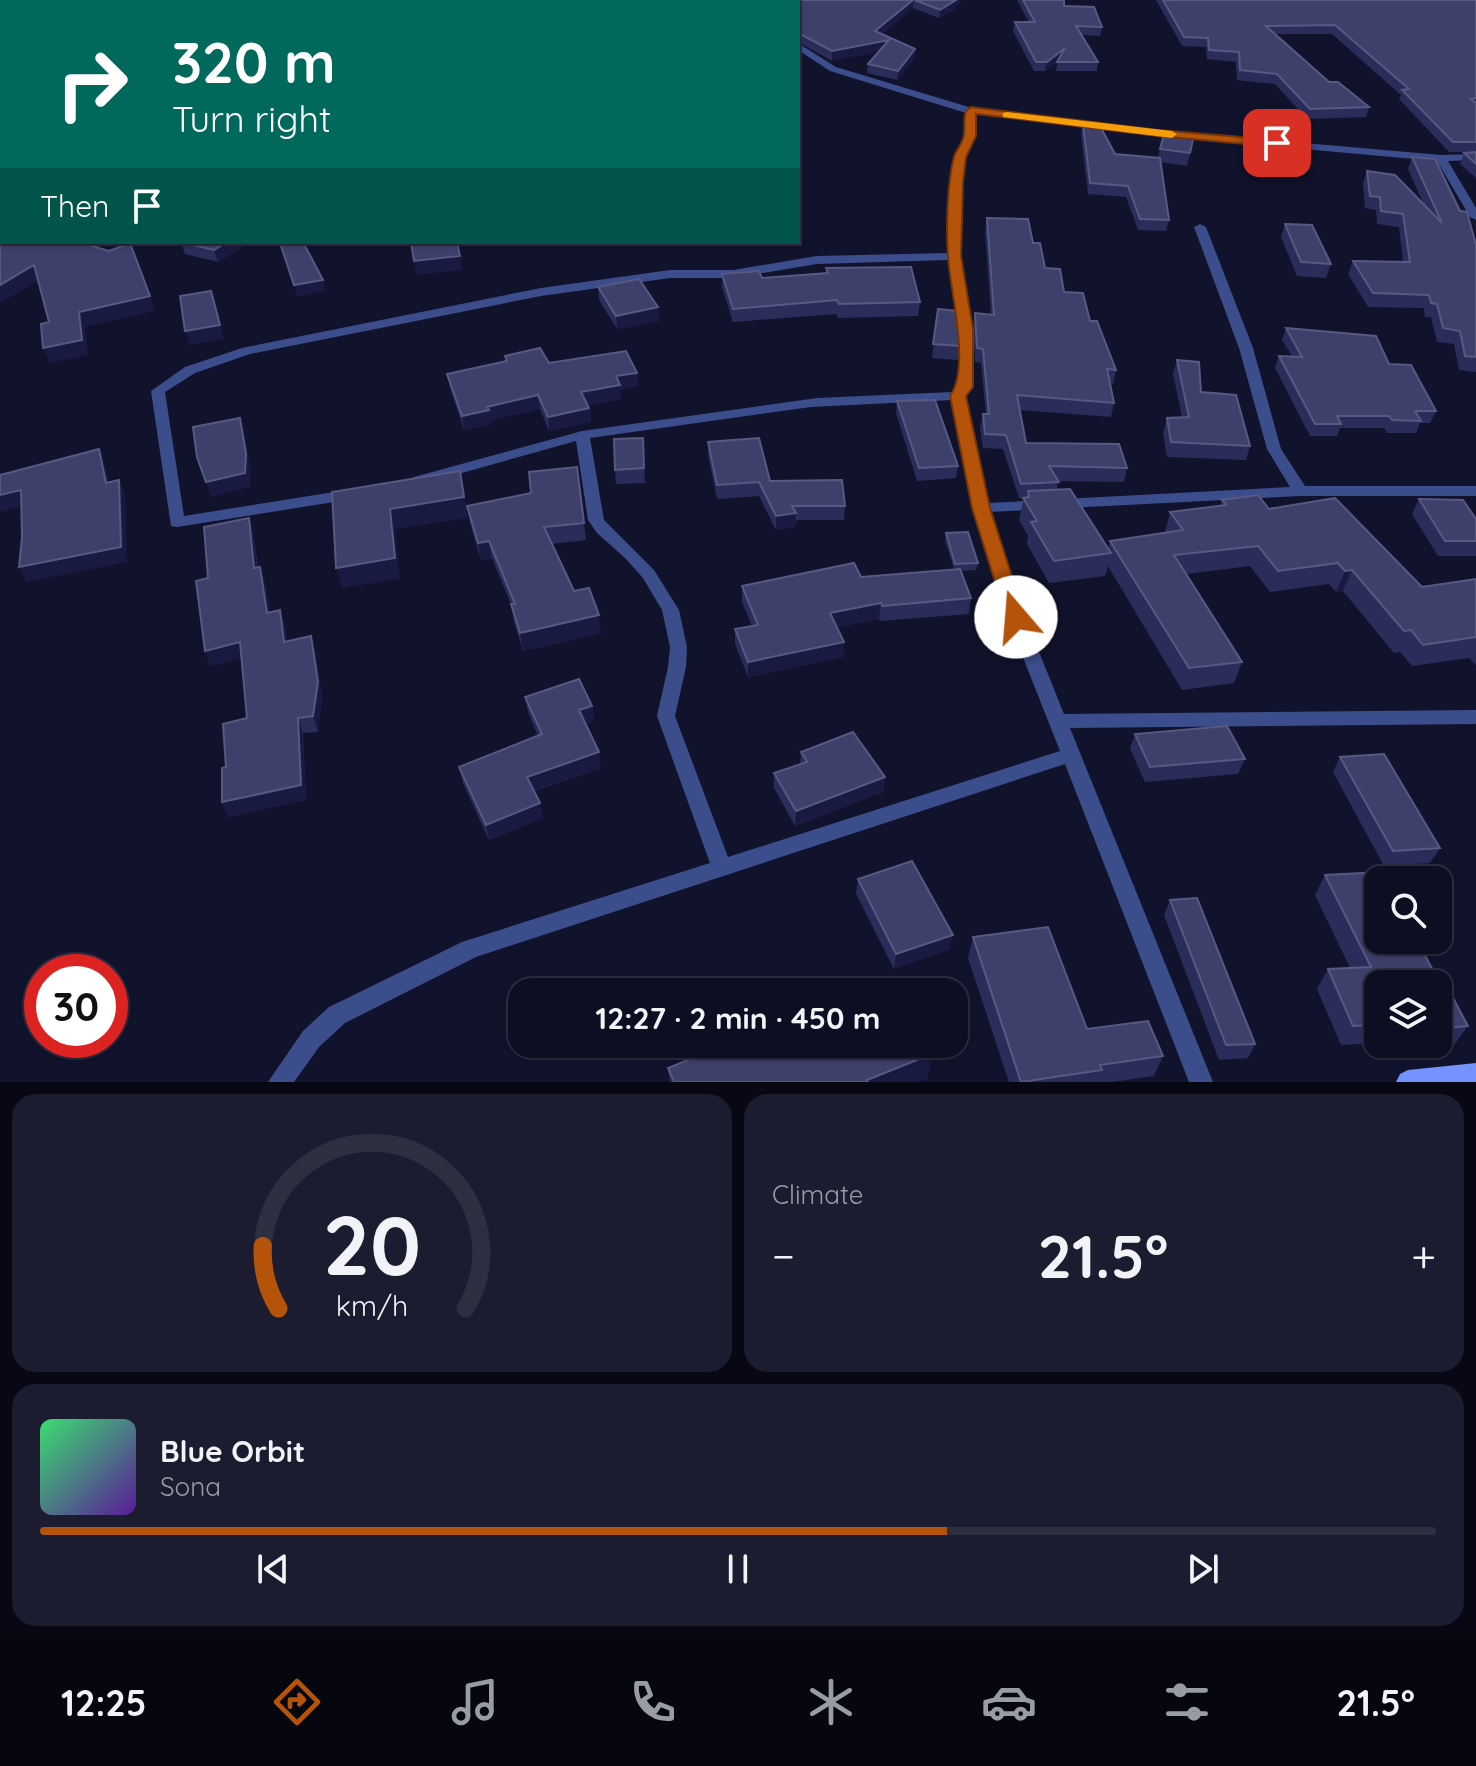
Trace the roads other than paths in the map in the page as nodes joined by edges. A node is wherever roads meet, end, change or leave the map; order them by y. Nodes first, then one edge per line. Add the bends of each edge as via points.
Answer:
1 (800, 47) edge
2 (971, 111) junction
3 (1476, 157) edge
4 (1441, 158) junction
5 (1476, 217) edge
6 (1200, 227) dead end
7 (954, 256) junction
8 (958, 396) junction
9 (582, 435) junction
10 (407, 484) edge
11 (1300, 491) junction
12 (1476, 491) edge
13 (361, 493) edge
14 (981, 508) junction
15 (1476, 717) edge
16 (1057, 721) junction
17 (1071, 755) junction
18 (721, 866) junction
19 (1476, 1075) edge
20 (280, 1082) edge
21 (1201, 1082) edge
22 (1408, 1082) edge

1 - 2 street via 833,69
2 - 4 street
2 - 7 street via 970,136 958,170
3 - 4 street
4 - 5 street
6 - 11 street via 1246,348 1274,449
7 - 8 street via 965,329 965,387
7 - 13 street via 817,260 733,274 670,274 541,292 247,351 190,370 158,391 177,522
8 - 9 street via 817,402
8 - 14 street
9 - 10 street
9 - 18 street via 597,523 653,580 680,632 666,716
11 - 12 street
11 - 14 street
14 - 16 street
15 - 16 street
16 - 17 street
17 - 18 street
17 - 21 street
18 - 20 street via 470,949 337,1015 311,1039
19 - 22 street

